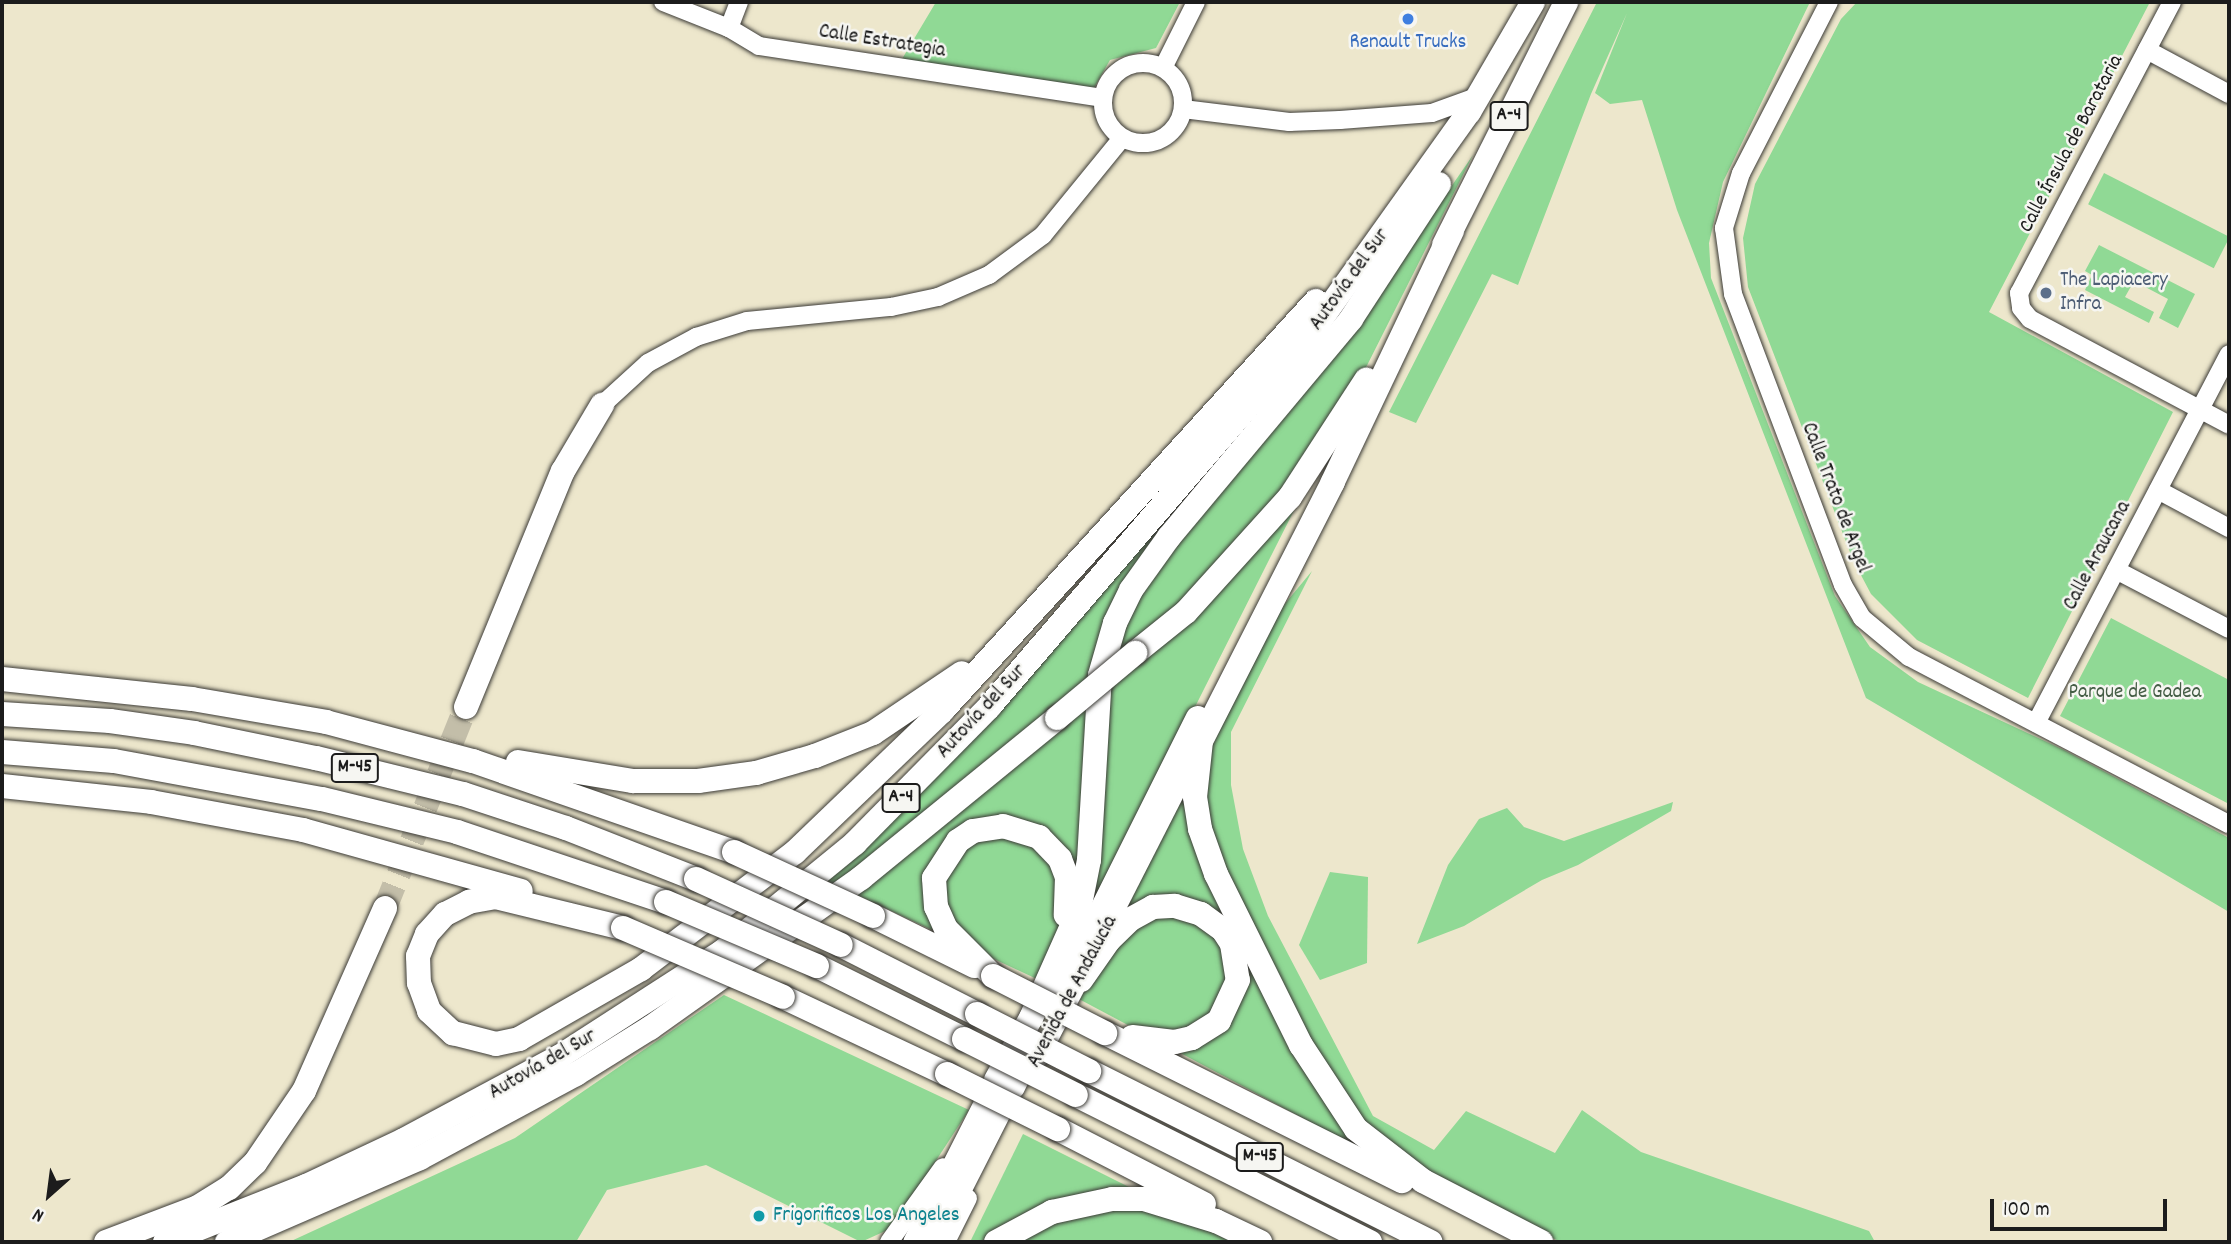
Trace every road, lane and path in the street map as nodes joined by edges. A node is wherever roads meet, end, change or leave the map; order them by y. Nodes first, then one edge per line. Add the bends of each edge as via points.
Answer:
1 (663, 2) edge
2 (739, 2) edge
3 (1196, 2) edge
4 (1535, 2) edge
5 (1566, 2) edge
6 (1829, 2) edge
7 (2172, 2) edge
8 (729, 28) junction
9 (2147, 50) junction
10 (1163, 68) junction
11 (2229, 94) edge
12 (1479, 96) junction
13 (1103, 98) junction
14 (1183, 109) junction
15 (1454, 134) junction
16 (1122, 138) junction
17 (1452, 231) junction
18 (2229, 354) edge
19 (1389, 365) junction
20 (602, 405) joint
21 (2201, 410) junction
22 (2229, 425) edge
23 (2158, 490) junction
24 (2229, 528) edge
25 (2116, 570) junction
26 (1029, 616) junction
27 (2229, 629) edge
28 (2, 679) edge
29 (466, 707) tunnel mouth
30 (2, 714) edge
31 (2036, 723) junction
32 (1201, 741) junction
33 (430, 749) junction
34 (2, 752) edge
35 (2, 786) edge
36 (2229, 824) edge
37 (385, 908) tunnel mouth
38 (623, 928) junction
39 (993, 976) junction
40 (1079, 983) junction
41 (1105, 1033) junction
42 (1005, 1083) junction
43 (973, 1125) junction
44 (106, 1242) edge
45 (165, 1242) edge
46 (227, 1242) edge
47 (890, 1242) edge
48 (913, 1242) edge
49 (934, 1242) edge
50 (946, 1242) edge
51 (996, 1242) edge
52 (1260, 1242) edge
53 (1279, 1242) edge
54 (1370, 1242) edge
55 (1431, 1242) edge
56 (1523, 1242) edge
57 (1541, 1242) edge

1 - 8 street, Calle Estrategia
2 - 8 street
3 - 10 street
4 - 12 highway, Autovía del Sur / A-4
4 - 42 highway via 1481,114 1351,319 1168,537 1131,590 1115,623 1100,675 1088,860 1079,910
5 - 17 highway, Autovía del Sur / A-4
6 - 31 street, Calle Trato de Argel via 1741,173 1724,228 1733,294 1843,585 1862,618 1909,657
7 - 9 street, Calle Ínsula de Barataria
8 - 13 street, Calle Estrategia via 759,46
9 - 11 street
9 - 21 street, Calle Ínsula de Barataria via 2019,293 2021,308 2030,319
10 - 13 street via 1128,65 1115,76
10 - 14 street via 1178,82
12 - 14 street via 1432,113 1340,120 1289,122
12 - 15 highway, Autovía del Sur / A-4
13 - 16 street via 1104,114
14 - 16 street via 1177,123 1156,141
15 - 26 highway via 1426,159 1306,314
15 - 45 highway, Autovía del Sur / A-4 via 1314,330 1197,470 989,707 874,824 791,899 672,987 469,1108 306,1186
16 - 20 street via 1043,235 989,275 926,299 747,321 696,337 648,363
17 - 19 highway
17 - 46 highway, Autovía del Sur / A-4, bridge via 1331,440 1290,498 1186,612 861,878 650,1028 576,1074 429,1153
18 - 21 street, Calle Araucana
19 - 32 highway
19 - 42 highway via 1281,553
20 - 29 highway via 563,471
21 - 22 street
21 - 23 street, Calle Araucana
23 - 24 street
23 - 25 street, Calle Araucana
25 - 27 street
25 - 31 street, Calle Araucana
26 - 33 highway via 948,685 873,733 756,773 698,781 634,781
26 - 38 highway via 942,711 795,852 641,969 545,1028 496,1044 475,1041 453,1033 429,1011 419,983 418,956 427,934 445,914 469,902 496,897
28 - 33 highway via 192,699 326,722
30 - 55 highway, M-45, bridge via 134,724 316,758 463,794 566,828 696,878 841,945
31 - 36 street, Calle Trato de Argel
32 - 40 street, Avenida de Andalucía
32 - 57 highway via 1195,797 1207,852 1324,1085 1356,1129 1388,1158
33 - 39 highway, bridge via 734,852
34 - 54 highway, M-45, bridge via 114,761 322,799 457,832 666,902 817,966
35 - 38 highway via 151,802 303,830 440,865
37 - 44 highway via 304,1091 255,1163 229,1188 198,1207
38 - 53 highway, bridge via 947,1074
39 - 41 highway, bridge
39 - 42 highway via 946,929 933,893 934,878 958,841 973,831 1003,826 1020,829 1049,847 1067,877 1068,900 1060,937
40 - 41 highway via 1109,940 1131,919 1153,907 1175,906 1201,914 1223,930 1232,944 1236,987 1228,1008 1207,1031 1163,1043
40 - 50 street, Avenida de Andalucía
41 - 56 highway
42 - 43 main road
42 - 49 main road, Avenida de Andalucía
43 - 47 street
43 - 48 main road
51 - 52 highway via 1052,1212 1112,1199 1144,1199 1216,1221

